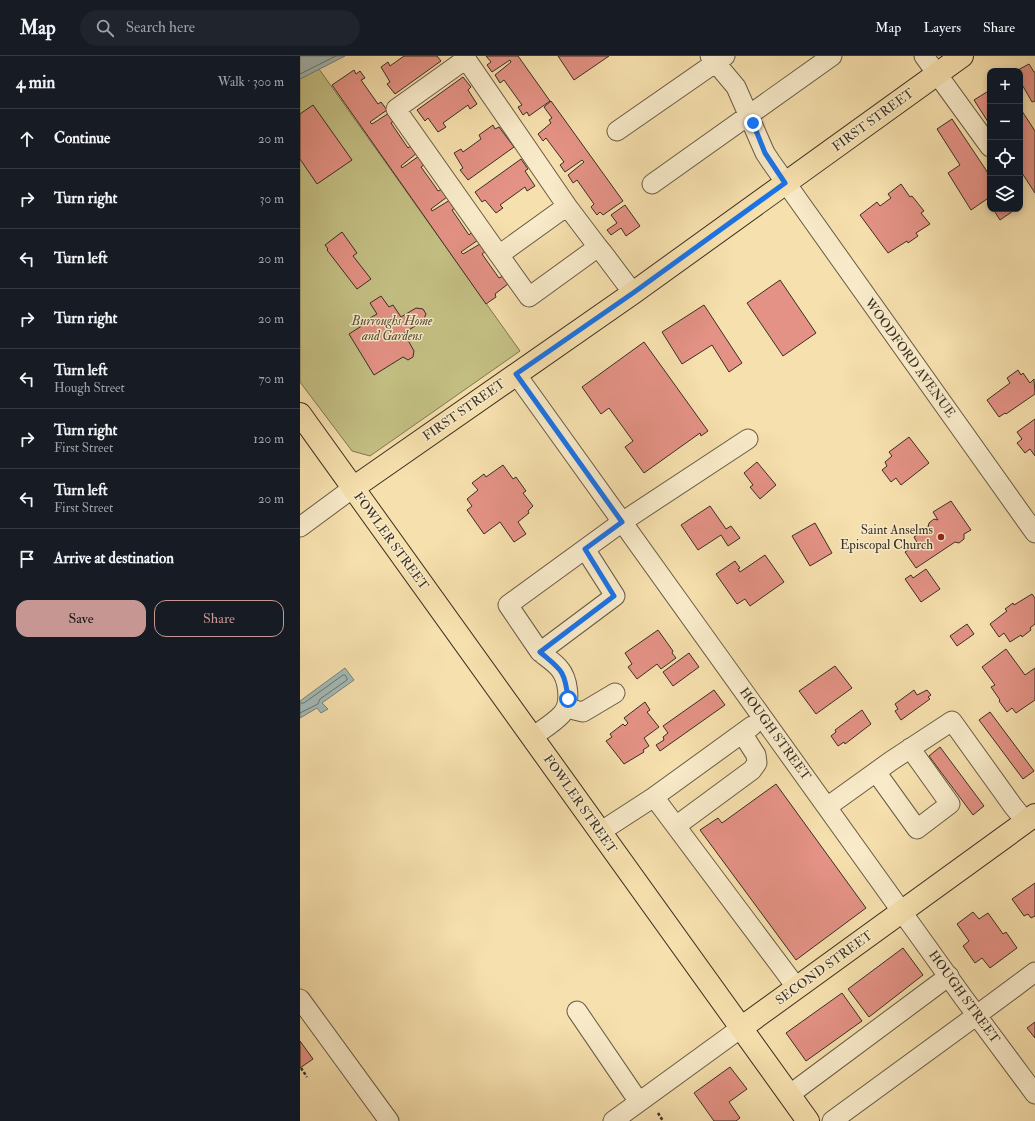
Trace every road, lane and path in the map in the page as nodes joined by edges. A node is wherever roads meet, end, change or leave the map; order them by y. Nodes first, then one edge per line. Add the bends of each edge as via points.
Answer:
1 (832, 56) edge
2 (924, 56) edge
3 (962, 56) edge
4 (717, 58) edge
5 (937, 74) junction
6 (749, 115) junction
7 (617, 131) dead end
8 (987, 143) edge
9 (785, 183) junction
10 (652, 184) dead end
11 (567, 206) junction
12 (598, 247) junction
13 (499, 255) junction
14 (633, 293) junction
15 (516, 374) junction
16 (300, 414) edge
17 (748, 439) dead end
18 (353, 488) junction
19 (622, 522) junction
20 (300, 527) edge
21 (1035, 533) edge
22 (585, 549) junction
23 (540, 652) junction
24 (615, 693) dead end
25 (566, 708) junction
26 (763, 718) junction
27 (742, 733) junction
28 (532, 737) junction
29 (910, 748) junction
30 (876, 772) junction
31 (654, 797) junction
32 (827, 807) junction
33 (1030, 819) edge
34 (676, 826) junction
35 (600, 832) junction
36 (902, 912) junction
37 (1035, 972) edge
38 (948, 976) junction
39 (797, 988) junction
40 (300, 999) edge
41 (577, 1011) dead end
42 (977, 1016) junction
43 (741, 1028) junction
44 (301, 1068) edge
45 (307, 1077) dead end
46 (1035, 1094) edge
47 (789, 1095) junction
48 (639, 1102) junction
49 (658, 1113) dead end
50 (389, 1121) edge
51 (613, 1121) edge
52 (663, 1121) edge
53 (808, 1121) edge
54 (832, 1121) edge

1 - 6 street
2 - 5 street
3 - 5 main road, FIRST STREET
4 - 6 street via 736,87
4 - 7 street
5 - 8 street
5 - 9 main road, FIRST STREET
6 - 9 street via 765,153
6 - 10 street
9 - 14 main road, FIRST STREET
9 - 21 street, WOODFORD AVENUE
11 - 12 street
11 - 13 street
11 - 13 street via 466,59 396,109
12 - 13 street via 530,297
12 - 14 street
14 - 15 main road, FIRST STREET
15 - 18 main road, FIRST STREET
15 - 19 street, HOUGH STREET
16 - 18 main road, FOWLER STREET
17 - 19 street
18 - 20 street, FIRST STREET
18 - 28 main road, FOWLER STREET
19 - 22 street
19 - 26 street, HOUGH STREET
22 - 23 street via 614,596
22 - 23 street via 508,605
23 - 25 street via 560,668 566,681
24 - 25 street via 583,712
25 - 28 street
26 - 27 street
26 - 32 street, HOUGH STREET
27 - 31 street
27 - 34 street via 756,755 757,763 752,770
28 - 35 main road, FOWLER STREET
29 - 30 street
29 - 30 street via 950,804 917,829
29 - 33 street via 952,721 1013,806
30 - 32 street
31 - 34 street
31 - 35 street
32 - 36 street, HOUGH STREET
33 - 36 main road, SECOND STREET
34 - 39 street
35 - 43 main road, FOWLER STREET
36 - 38 street, HOUGH STREET
36 - 39 main road, SECOND STREET
37 - 42 street
38 - 42 street, HOUGH STREET
38 - 47 street
39 - 43 main road, SECOND STREET
40 - 50 street
41 - 48 street
42 - 46 street, HOUGH STREET
42 - 54 street
43 - 47 main road, FOWLER STREET
43 - 48 street, SECOND STREET
44 - 45 path
47 - 53 main road, FOWLER STREET
48 - 51 street, SECOND STREET
49 - 52 path

